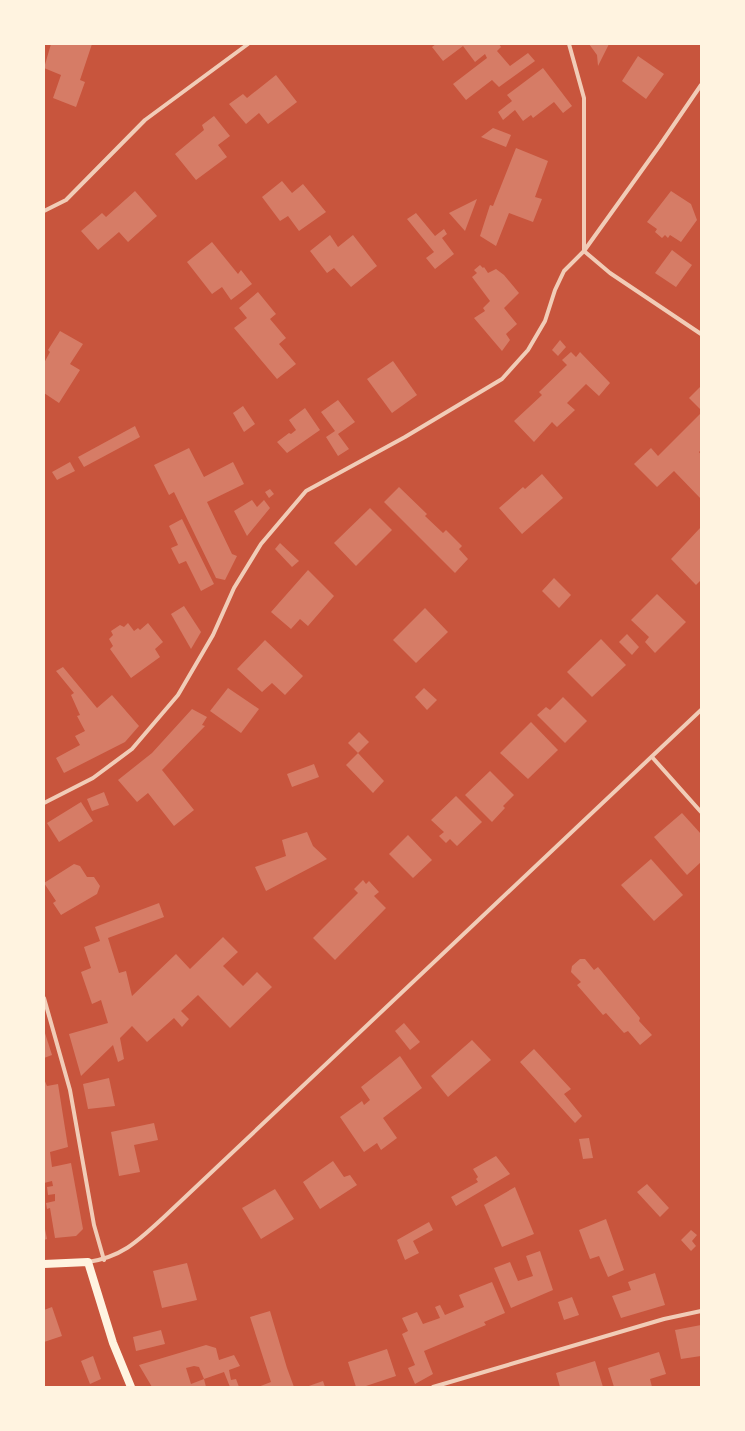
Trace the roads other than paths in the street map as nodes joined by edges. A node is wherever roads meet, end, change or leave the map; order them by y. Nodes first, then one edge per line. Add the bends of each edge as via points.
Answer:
1 (248, 44) edge
2 (569, 44) edge
3 (701, 85) edge
4 (44, 211) edge
5 (584, 251) junction
6 (701, 334) edge
7 (701, 710) edge
8 (652, 757) junction
9 (44, 803) edge
10 (701, 812) edge
11 (44, 998) edge
12 (104, 1260) junction
13 (88, 1262) junction
14 (44, 1264) edge
15 (701, 1311) edge
16 (131, 1387) edge
17 (433, 1387) edge

1 - 4 street via 145,120 66,200
2 - 5 street via 584,98
3 - 5 street
5 - 6 street via 610,273
5 - 9 street via 564,271 545,321 528,350 502,379 306,491 261,544 234,588 213,635 189,678 148,731 132,749 93,778
7 - 8 street
8 - 10 street
8 - 12 street via 199,1186 128,1248
11 - 12 street via 70,1090 94,1225
12 - 13 street
13 - 14 main road
13 - 16 main road via 113,1343
15 - 17 street

